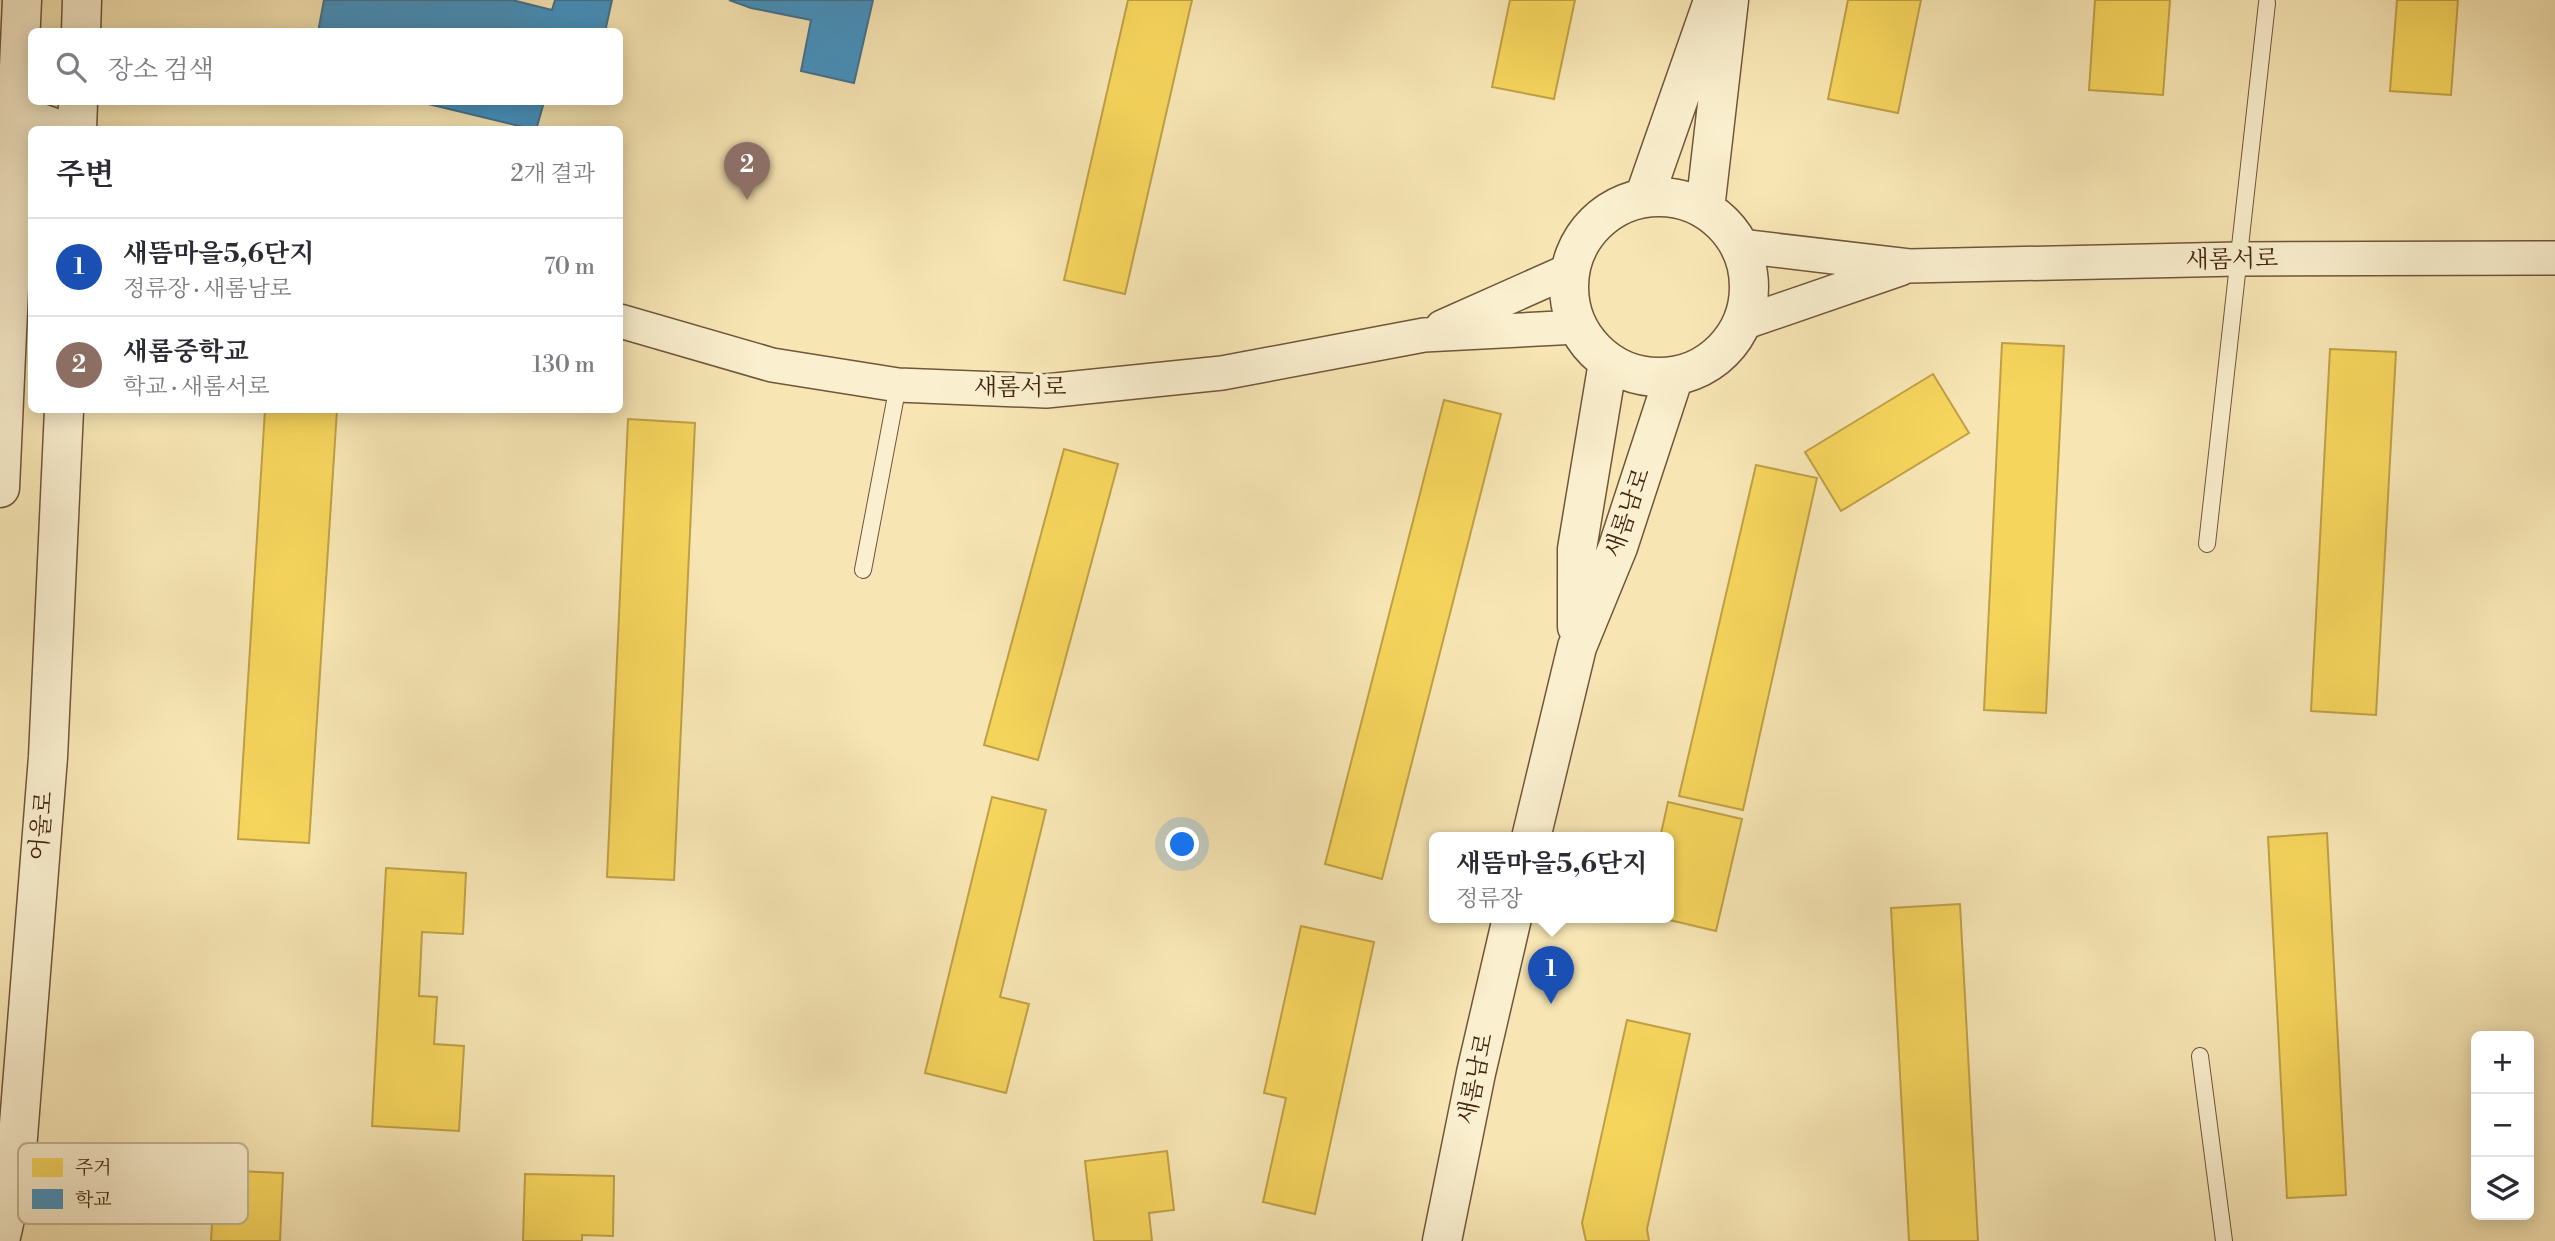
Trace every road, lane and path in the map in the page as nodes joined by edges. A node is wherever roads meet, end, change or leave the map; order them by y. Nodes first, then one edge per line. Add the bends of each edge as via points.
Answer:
1 (22, 0) edge
2 (82, 0) edge
3 (1713, 0) edge
4 (1729, 0) edge
5 (2267, 3) dead end
6 (81, 28) edge
7 (78, 105) edge
8 (9, 109) edge
9 (57, 126) edge
10 (77, 126) edge
11 (1644, 198) junction
12 (1705, 209) junction
13 (1740, 246) junction
14 (2555, 258) edge
15 (2238, 259) junction
16 (1909, 266) junction
17 (1570, 270) junction
18 (623, 322) edge
19 (1742, 323) junction
20 (1577, 327) junction
21 (1424, 335) junction
22 (1608, 362) junction
23 (1674, 376) junction
24 (898, 385) junction
25 (64, 413) edge
26 (0, 488) edge
27 (2207, 544) dead end
28 (863, 570) dead end
29 (1577, 647) junction
30 (1532, 832) edge
31 (1512, 923) edge
32 (2200, 1056) dead end
33 (0, 1241) edge
34 (1442, 1241) edge
35 (2224, 1241) edge

1 - 8 street
2 - 6 street
3 - 11 street
4 - 12 street
5 - 15 lane
7 - 10 street
8 - 9 street
8 - 26 street
11 - 12 street via 1676,198
11 - 17 street via 1618,206 1596,222 1580,244
12 - 13 street via 1725,225
13 - 16 street
13 - 19 street via 1748,271 1749,298
14 - 15 street, 새롬서로
15 - 16 street, 새롬서로
15 - 27 lane
16 - 19 street
17 - 20 street via 1569,299
17 - 21 street
18 - 24 street, 새롬서로 via 772,365
19 - 23 street via 1726,348 1703,367
20 - 21 street
20 - 22 street
21 - 24 street, 새롬서로 via 1222,373 1046,391
22 - 23 street via 1651,378
22 - 29 street, 새롬남로 via 1577,549
23 - 29 street, 새롬남로 via 1618,547
24 - 28 lane
25 - 33 street, 어울로 via 46,785 15,1175
29 - 30 street, 새롬남로
31 - 34 street, 새롬남로
32 - 35 lane

